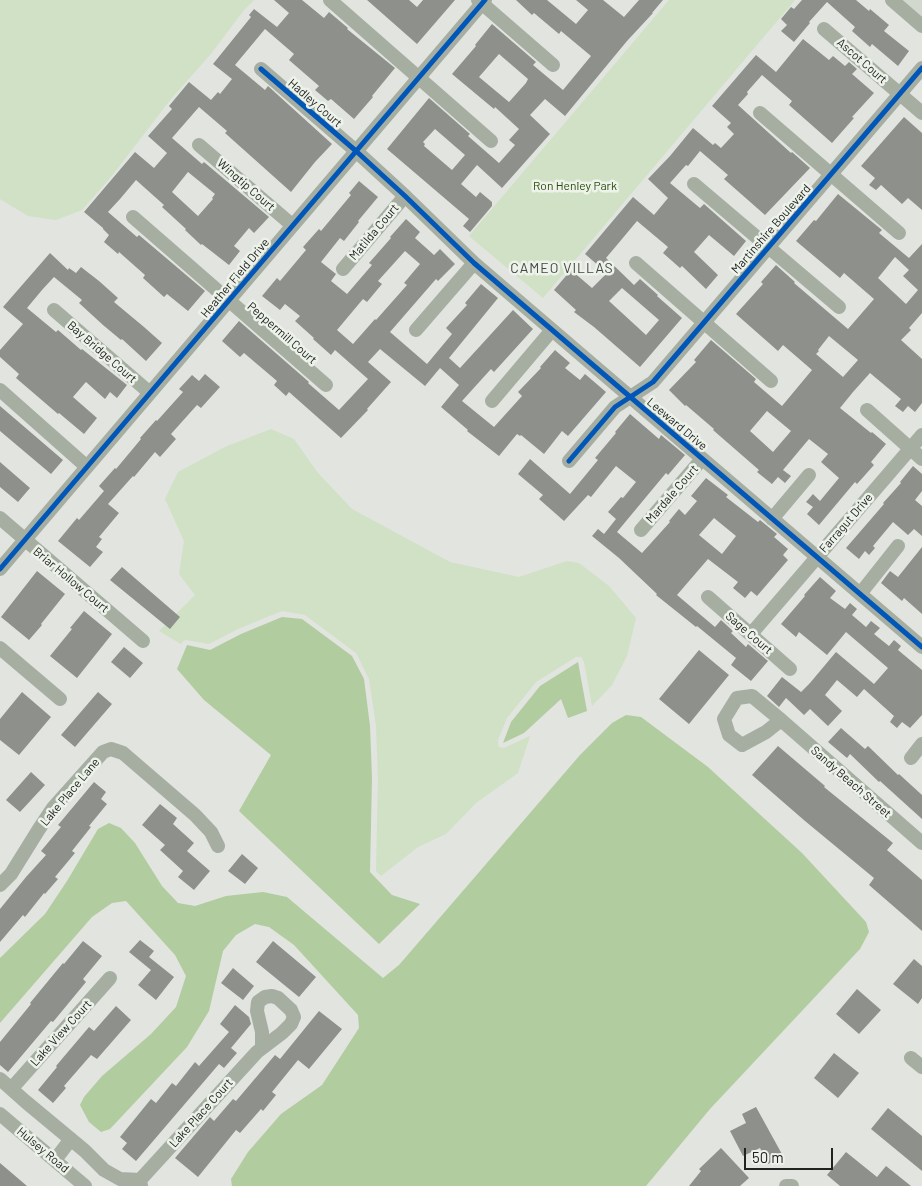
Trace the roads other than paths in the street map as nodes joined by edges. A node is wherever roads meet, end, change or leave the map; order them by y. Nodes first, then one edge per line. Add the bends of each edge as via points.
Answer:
1 (330, 0) edge
2 (892, 0) edge
3 (482, 1) edge
4 (922, 26) edge
5 (824, 29) dead end
6 (553, 65) dead end
7 (922, 68) edge
8 (261, 69) dead end
9 (419, 78) junction
10 (899, 95) junction
11 (760, 113) dead end
12 (922, 113) edge
13 (491, 141) dead end
14 (199, 145) dead end
15 (356, 151) junction
16 (831, 174) junction
17 (694, 184) dead end
18 (405, 196) junction
19 (133, 217) dead end
20 (292, 225) junction
21 (899, 233) dead end
22 (768, 248) junction
23 (474, 263) junction
24 (636, 263) dead end
25 (343, 269) dead end
26 (229, 300) junction
27 (839, 307) dead end
28 (54, 310) dead end
29 (704, 322) junction
30 (416, 330) dead end
31 (552, 330) junction
32 (771, 381) dead end
33 (326, 385) dead end
34 (0, 390) edge
35 (150, 393) junction
36 (630, 398) junction
37 (492, 401) dead end
38 (867, 410) dead end
39 (922, 435) edge
40 (910, 448) junction
41 (702, 459) junction
42 (922, 459) edge
43 (569, 461) dead end
44 (87, 467) junction
45 (810, 475) dead end
46 (0, 518) edge
47 (772, 519) junction
48 (641, 530) dead end
49 (24, 540) junction
50 (898, 546) dead end
51 (817, 557) junction
52 (0, 569) edge
53 (860, 594) junction
54 (708, 597) dead end
55 (751, 634) junction
56 (143, 641) dead end
57 (0, 648) edge
58 (922, 648) edge
59 (790, 669) dead end
60 (60, 699) dead end
61 (781, 720) dead end
62 (922, 744) edge
63 (910, 758) dead end
64 (922, 843) edge
65 (218, 846) dead end
66 (0, 885) edge
67 (110, 978) dead end
68 (262, 1048) dead end
69 (0, 1079) edge
70 (12, 1088) junction
71 (0, 1114) edge
72 (71, 1139) junction
73 (55, 1160) junction
74 (141, 1183) edge
75 (85, 1186) edge
76 (786, 1186) edge
77 (792, 1186) edge

1 - 9 street
2 - 4 street
3 - 6 street
3 - 9 street, Heather Field Drive
5 - 10 street, Ascot Court
7 - 10 street, Martinshire Boulevard
8 - 15 street, Hadley Court
9 - 13 street
9 - 15 street, Heather Field Drive
10 - 12 street, Ascot Court
10 - 16 street, Martinshire Boulevard
11 - 16 street
14 - 20 street, Wingtip Court
15 - 18 street, Leeward Drive
15 - 20 street, Heather Field Drive
16 - 21 street
16 - 22 street, Martinshire Boulevard
17 - 22 street
18 - 23 street, Leeward Drive
18 - 25 street, Matilda Court
19 - 26 street, Peppermill Court
20 - 26 street, Heather Field Drive
22 - 27 street
22 - 29 street, Martinshire Boulevard
23 - 30 street
23 - 31 street, Leeward Drive
24 - 29 street
26 - 33 street, Peppermill Court
26 - 35 street, Heather Field Drive
28 - 35 street, Bay Bridge Court
29 - 32 street
29 - 36 street, Martinshire Boulevard via 653,382
31 - 36 street, Leeward Drive
31 - 37 street
34 - 44 street
35 - 44 street, Heather Field Drive
36 - 41 street, Leeward Drive
36 - 43 street, Martinshire Boulevard via 615,407
38 - 40 street
39 - 40 street, Farragut Drive
40 - 42 street
40 - 51 street, Farragut Drive
41 - 47 street, Leeward Drive
41 - 48 street, Mardale Court
44 - 49 street, Heather Field Drive
45 - 47 street
46 - 49 street, Briar Hollow Court
47 - 51 street, Leeward Drive
49 - 52 street, Heather Field Drive
49 - 56 street, Briar Hollow Court
50 - 53 street
51 - 53 street, Leeward Drive
51 - 55 street, Farragut Drive
53 - 58 street, Leeward Drive
54 - 55 street, Sage Court
55 - 59 street, Sage Court
57 - 60 street
61 - 64 street, Sandy Beach Street
62 - 63 street
65 - 66 street, Lake Place Lane via 211,832 195,815 123,753 111,749 102,752 53,808 11,874
67 - 70 street, Lake View Court
68 - 74 street, Lake Place Court
69 - 70 street
70 - 72 street
71 - 73 street, Hulsey Road
72 - 73 street
72 - 74 street via 104,1170 120,1179
73 - 75 street, Hulsey Road
76 - 77 street

